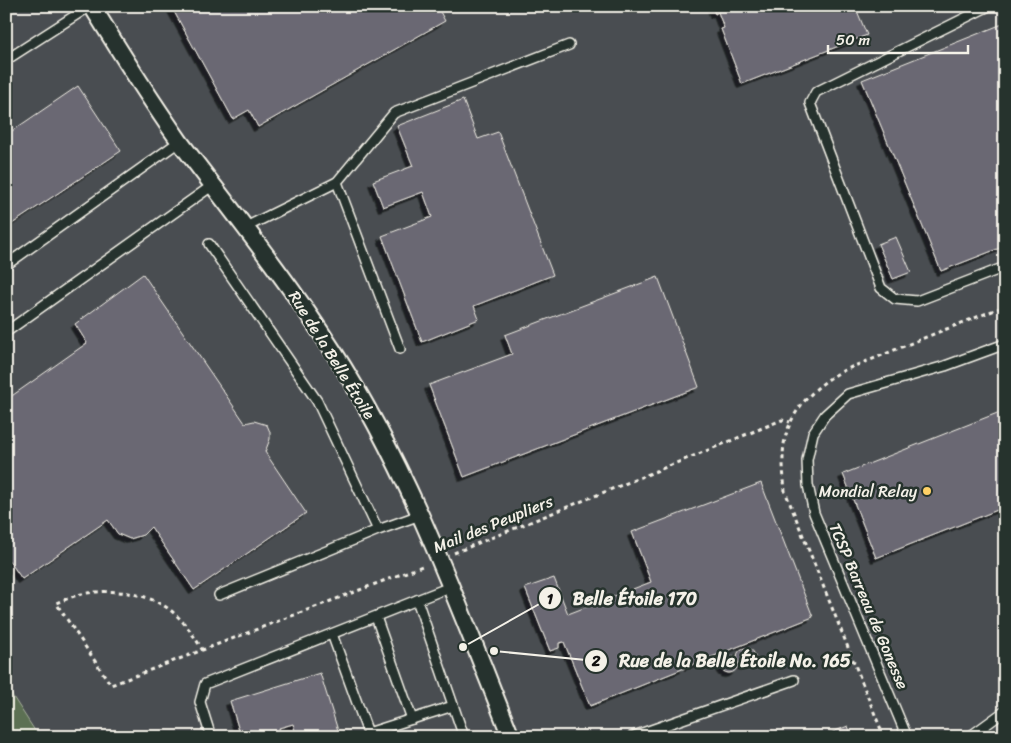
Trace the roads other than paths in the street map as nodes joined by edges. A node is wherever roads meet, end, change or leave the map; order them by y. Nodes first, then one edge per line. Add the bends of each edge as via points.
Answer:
1 (91, 6) edge
2 (989, 6) edge
3 (569, 45) dead end
4 (6, 60) edge
5 (180, 141) junction
6 (337, 182) junction
7 (213, 185) junction
8 (246, 227) junction
9 (209, 244) dead end
10 (6, 265) edge
11 (1005, 267) edge
12 (6, 332) edge
13 (1005, 344) edge
14 (400, 350) dead end
15 (420, 516) junction
16 (378, 530) junction
17 (450, 587) junction
18 (219, 595) dead end
19 (417, 600) junction
20 (376, 617) junction
21 (332, 634) junction
22 (794, 680) dead end
23 (453, 706) junction
24 (1005, 711) edge
25 (412, 719) junction
26 (972, 735) dead end
27 (211, 737) edge
28 (464, 737) edge
29 (510, 737) edge
30 (631, 737) edge
31 (907, 737) edge

1 - 4 lane
1 - 5 street, Rue de la Belle Étoile
2 - 11 lane via 816,92 810,103 881,288 895,299 917,301
3 - 6 lane via 394,113
5 - 7 street, Rue de la Belle Étoile
5 - 10 lane
6 - 8 lane
6 - 14 lane
7 - 8 street, Rue de la Belle Étoile
7 - 12 lane
8 - 15 street, Rue de la Belle Étoile via 334,353 372,419
9 - 16 lane via 317,401
13 - 31 lane, TCSP Barreau de Gonesse via 945,366 848,394 825,415 813,433 807,460 814,513
15 - 16 lane
15 - 17 street, Rue de la Belle Étoile
16 - 18 lane
17 - 19 lane
17 - 29 street, Rue de la Belle Étoile
19 - 20 lane
19 - 23 lane
20 - 21 lane
20 - 25 lane
21 - 25 lane via 368,733
21 - 27 lane via 205,684 200,702
22 - 30 lane
23 - 25 lane
23 - 28 lane
24 - 26 lane

